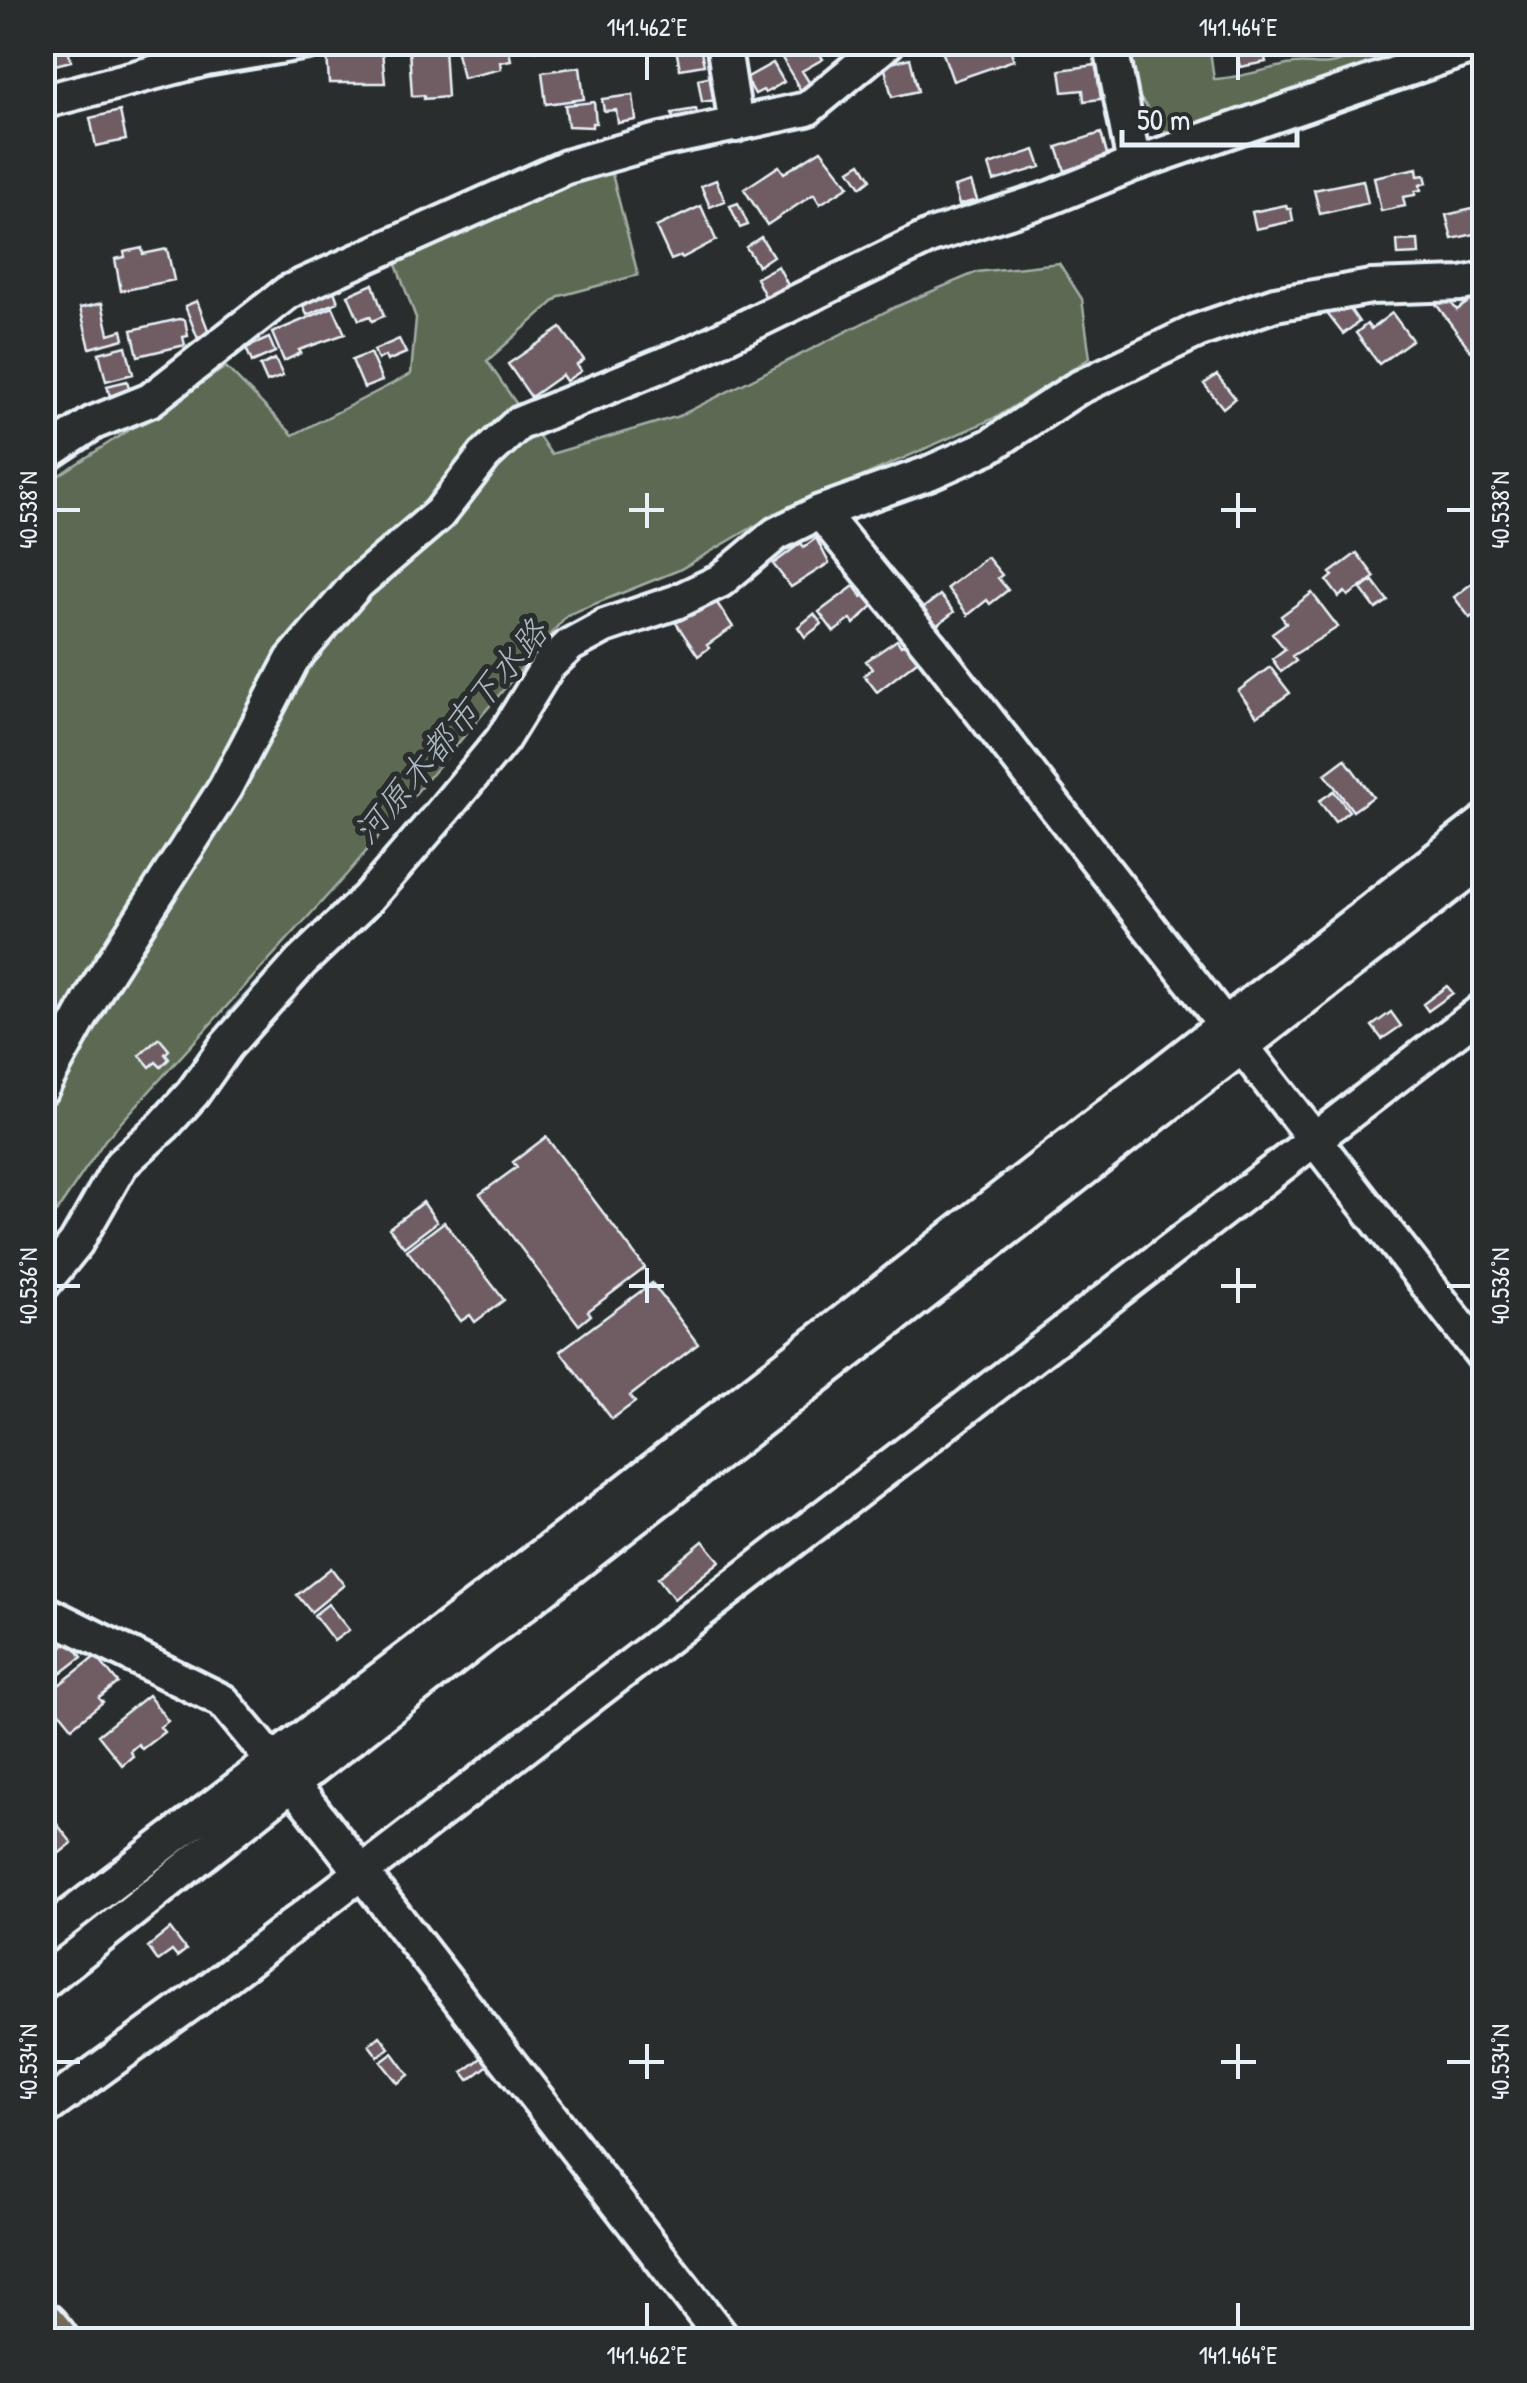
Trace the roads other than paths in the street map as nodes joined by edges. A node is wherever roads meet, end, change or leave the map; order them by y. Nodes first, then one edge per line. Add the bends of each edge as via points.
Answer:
1 (308, 42) edge
2 (722, 42) edge
3 (888, 42) edge
4 (1110, 42) edge
5 (1484, 43) edge
6 (42, 102) edge
7 (736, 125) junction
8 (1134, 164) junction
9 (1484, 279) edge
10 (42, 456) edge
11 (820, 512) junction
12 (1484, 822) edge
13 (1484, 860) edge
14 (1484, 1009) edge
15 (1234, 1037) junction
16 (42, 1088) edge
17 (1314, 1140) junction
18 (42, 1284) edge
19 (1484, 1357) edge
20 (42, 1611) edge
21 (282, 1771) junction
22 (361, 1874) junction
23 (42, 1937) edge
24 (42, 1984) edge
25 (42, 2111) edge
26 (42, 2328) edge
27 (52, 2340) edge
28 (724, 2340) edge

1 - 6 street via 206,59
2 - 7 street
3 - 7 street via 807,109
4 - 8 street
5 - 8 street
7 - 10 street via 566,167 343,265 288,292 150,400 93,423
8 - 16 street via 931,236 696,351 518,424 485,454 440,514 358,582 292,660 225,788 101,980
9 - 11 street via 1274,304 1197,331 1110,371 990,446
11 - 15 street
11 - 18 street via 776,534 720,581 605,626 546,667 502,740 426,831 226,1046 174,1114 121,1164 76,1243
12 - 15 street
13 - 15 street
14 - 17 street
15 - 17 street
15 - 21 street via 594,1516
17 - 19 street
17 - 22 street
20 - 21 street via 223,1701
21 - 22 street
21 - 23 street
21 - 24 street
22 - 25 street
22 - 28 street
26 - 27 highway

